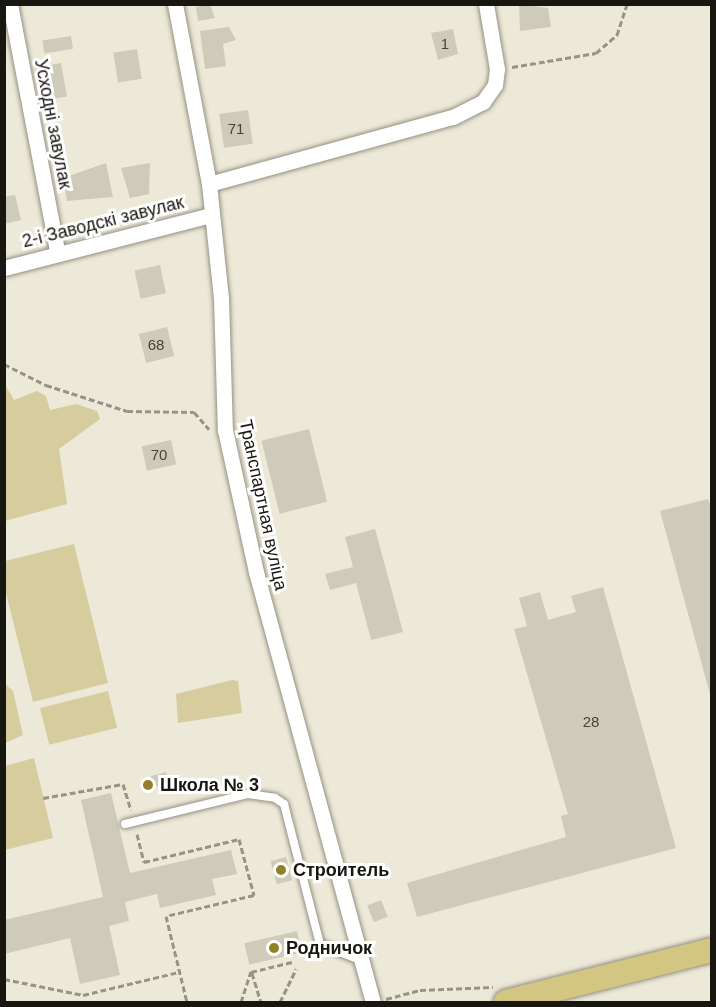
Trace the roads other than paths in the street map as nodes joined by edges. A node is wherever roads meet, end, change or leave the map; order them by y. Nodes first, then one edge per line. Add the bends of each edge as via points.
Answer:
1 (10, 4) edge
2 (175, 4) edge
3 (486, 4) edge
4 (209, 184) junction
5 (211, 215) junction
6 (57, 251) junction
7 (4, 268) edge
8 (125, 824) dead end
9 (711, 950) edge
10 (360, 960) junction
11 (373, 1002) edge
12 (506, 1002) edge

1 - 6 street, Усходні завулак
2 - 4 street, Транспартная вуліца
3 - 4 street via 497,69 483,102 453,117
4 - 5 street, Транспартная вуліца
5 - 6 street, 2-і Заводскі завулак
5 - 10 street, Транспартная вуліца via 225,430 256,572
6 - 7 street, 2-і Заводскі завулак
8 - 10 lane via 248,794 275,798 284,804 320,944
9 - 12 main road
10 - 11 street, Транспартная вуліца

